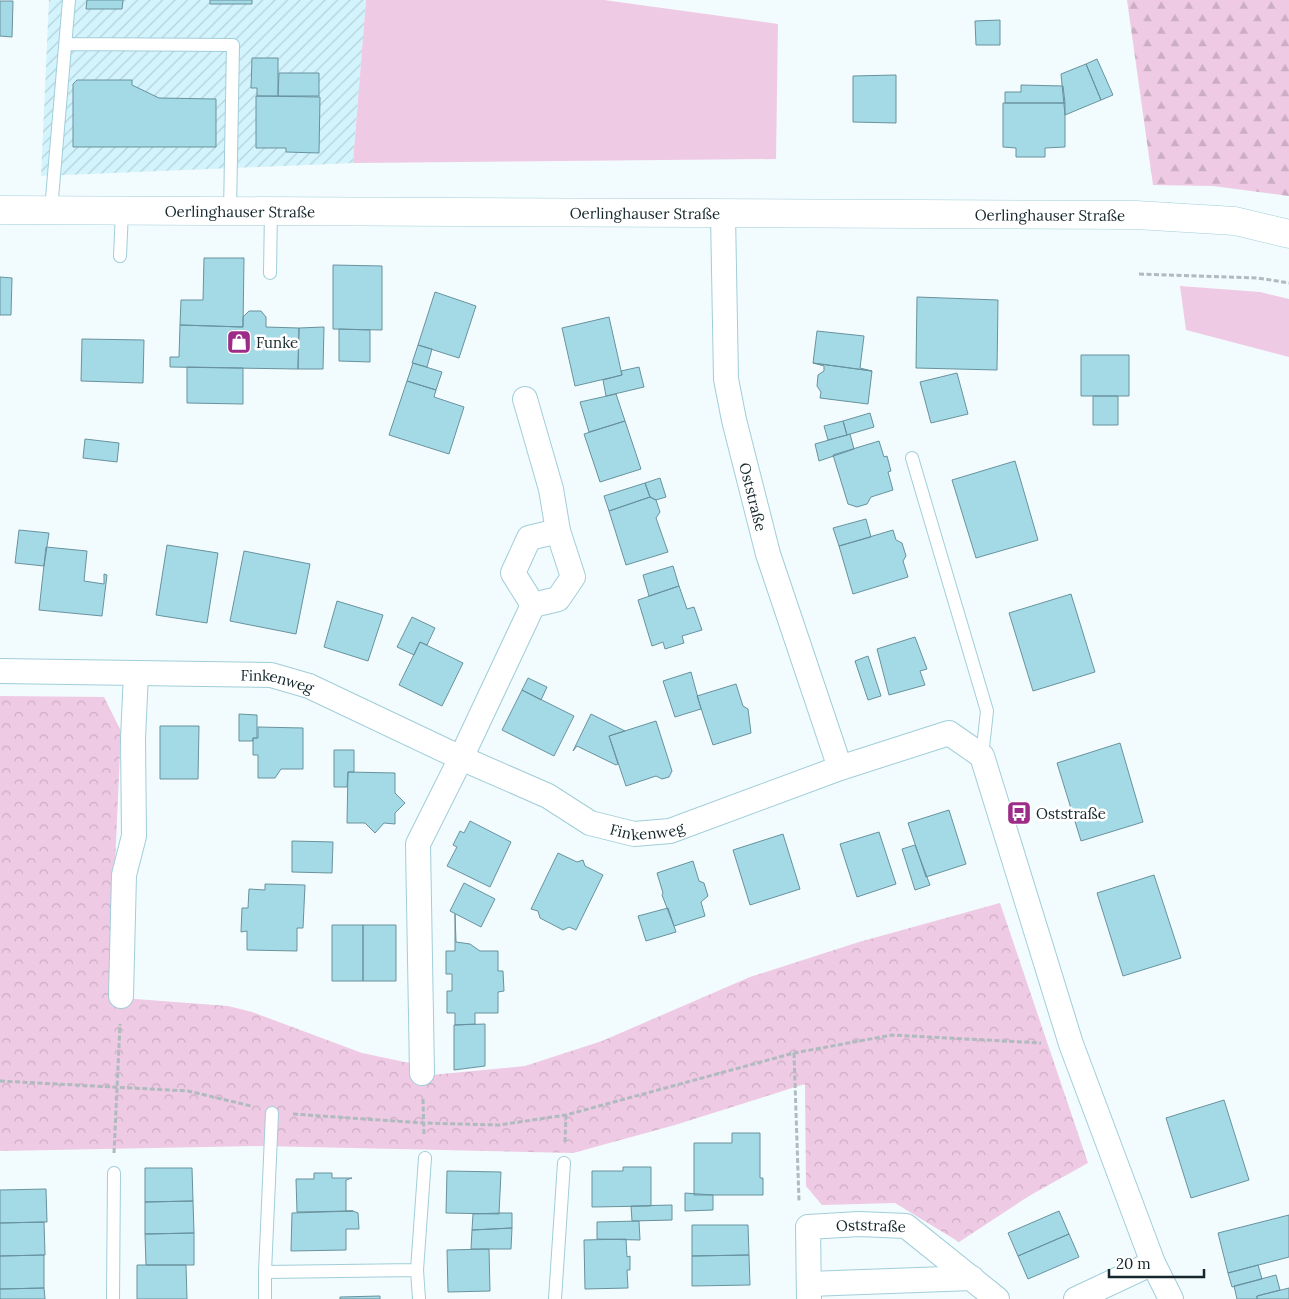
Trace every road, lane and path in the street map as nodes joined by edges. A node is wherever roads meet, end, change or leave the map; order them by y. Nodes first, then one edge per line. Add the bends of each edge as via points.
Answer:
1 (69, 0) edge
2 (66, 44) junction
3 (0, 210) edge
4 (52, 210) junction
5 (122, 211) junction
6 (271, 211) junction
7 (230, 212) junction
8 (723, 214) junction
9 (1289, 234) edge
10 (120, 256) dead end
11 (270, 273) dead end
12 (1138, 274) dead end
13 (1289, 283) edge
14 (525, 399) dead end
15 (912, 458) dead end
16 (558, 531) junction
17 (533, 604) junction
18 (0, 671) edge
19 (136, 673) junction
20 (982, 756) junction
21 (461, 758) junction
22 (840, 768) junction
23 (122, 996) joint
24 (1071, 1044) junction
25 (794, 1053) junction
26 (422, 1073) joint
27 (0, 1081) edge
28 (117, 1087) junction
29 (272, 1113) junction
30 (424, 1123) junction
31 (425, 1158) joint
32 (564, 1163) dead end
33 (114, 1173) joint
34 (808, 1227) junction
35 (1153, 1264) junction
36 (417, 1270) junction
37 (265, 1272) junction
38 (972, 1278) junction
39 (809, 1292) edge
40 (113, 1299) edge
41 (265, 1299) edge
42 (418, 1299) edge
43 (556, 1299) edge
44 (997, 1299) edge
45 (1076, 1299) edge
46 (1171, 1299) edge

1 - 2 lane
2 - 4 lane
2 - 7 lane via 233,45
3 - 4 main road, Oerlinghauser Straße
4 - 5 main road, Oerlinghauser Straße
5 - 7 main road, Oerlinghauser Straße
5 - 10 lane
6 - 7 main road, Oerlinghauser Straße
6 - 8 main road, Oerlinghauser Straße
6 - 11 lane
8 - 9 main road, Oerlinghauser Straße via 1136,215 1235,221
8 - 22 street, Oststraße via 726,380 734,420 768,554
12 - 13 path via 1258,278
14 - 16 street via 551,489
15 - 20 lane via 987,711
16 - 17 street via 573,577 558,599
16 - 17 street via 529,538 513,572
17 - 21 street
18 - 19 street, Finkenweg
19 - 21 street, Finkenweg via 271,675 309,686
19 - 23 street via 132,739 134,836 124,875
20 - 22 street via 949,733
20 - 24 street
21 - 22 street, Finkenweg via 548,796 590,823 634,834 670,831
21 - 26 street via 418,844
23 - 28 path
24 - 25 path via 892,1035
24 - 35 street
25 - 30 path via 532,1122 500,1125
25 - 34 path via 798,1197
26 - 30 path
27 - 28 path
28 - 29 path via 188,1090
28 - 33 path
29 - 30 path
29 - 37 lane
30 - 31 path
31 - 36 lane
32 - 43 lane
33 - 40 lane
34 - 38 street, Oststraße via 906,1226
34 - 39 street
35 - 45 street
35 - 46 street
36 - 37 lane
36 - 42 lane
37 - 41 lane
38 - 39 street
38 - 44 street, Oststraße

